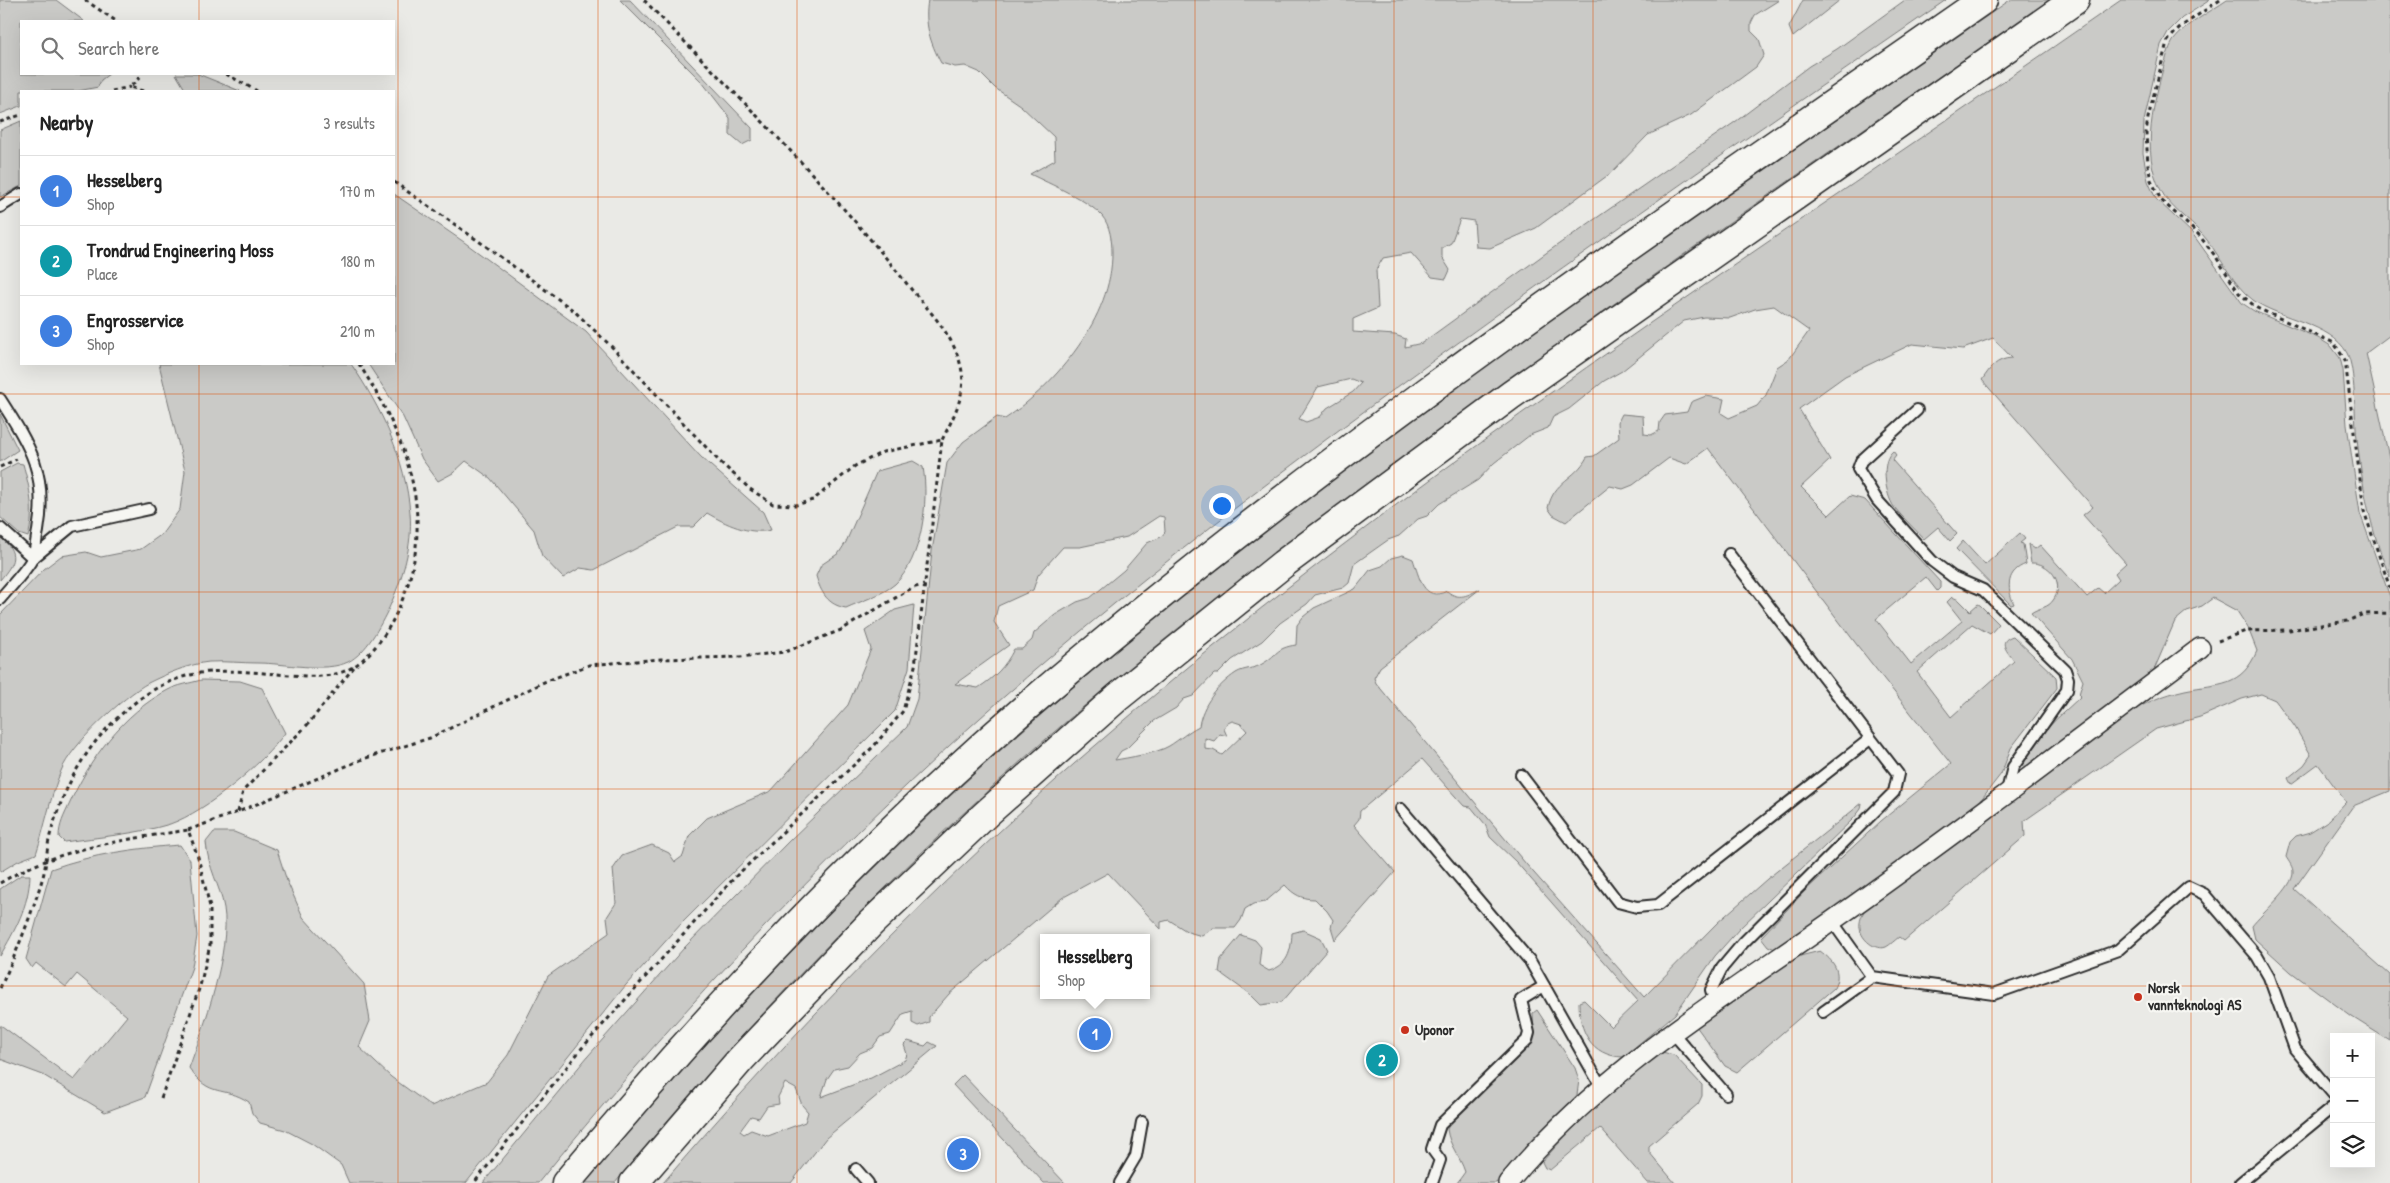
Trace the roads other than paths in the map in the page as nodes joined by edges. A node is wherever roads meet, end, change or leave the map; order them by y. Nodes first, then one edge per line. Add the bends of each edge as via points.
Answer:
1 (1983, 0) edge
2 (2075, 0) edge
3 (20, 195) edge
4 (0, 207) edge
5 (0, 399) edge
6 (1917, 410) dead end
7 (149, 509) dead end
8 (0, 528) edge
9 (1729, 554) dead end
10 (33, 558) junction
11 (0, 599) edge
12 (2200, 648) road end
13 (1870, 739) junction
14 (1521, 775) dead end
15 (2006, 795) junction
16 (1401, 809) dead end
17 (1832, 921) junction
18 (1872, 978) junction
19 (1544, 986) junction
20 (1715, 1002) junction
21 (1823, 1012) dead end
22 (1672, 1032) junction
23 (1602, 1088) junction
24 (2330, 1090) edge
25 (1726, 1094) dead end
26 (2330, 1109) edge
27 (1142, 1122) dead end
28 (856, 1169) dead end
29 (1519, 1179) edge
30 (566, 1183) edge
31 (634, 1183) edge
32 (868, 1183) edge
33 (1120, 1183) edge
34 (1432, 1183) edge
35 (2240, 1183) edge

1 - 30 highway via 1595,270 1411,403 1204,560 1023,710 824,896 715,1010
2 - 31 highway via 1510,395 1283,564 1118,697 986,814 871,923 741,1059
3 - 4 lane
5 - 10 lane via 25,438 40,474 42,510
6 - 15 lane via 1862,461 1858,469 1866,485 1932,561 1953,577 1983,590 2064,670 2068,680 2067,690 2013,767
7 - 10 lane via 72,526
8 - 10 lane
9 - 13 lane
10 - 11 lane
12 - 15 street
13 - 14 lane via 1683,887 1658,905 1651,906 1637,907 1618,902
13 - 20 lane via 1898,774 1894,792 1743,943 1722,968 1711,990
15 - 17 street
16 - 19 lane via 1530,961
17 - 18 lane
17 - 20 street
18 - 21 lane
18 - 24 lane via 1994,994 2118,950 2189,887 2204,894 2257,956 2269,977 2295,1049
19 - 23 lane
19 - 34 lane via 1521,1000 1529,1033 1527,1040 1440,1125 1432,1149 1440,1160
20 - 22 street
22 - 23 street
22 - 25 lane
23 - 29 street via 1564,1121
26 - 35 lane
27 - 33 lane via 1136,1156
28 - 32 lane

